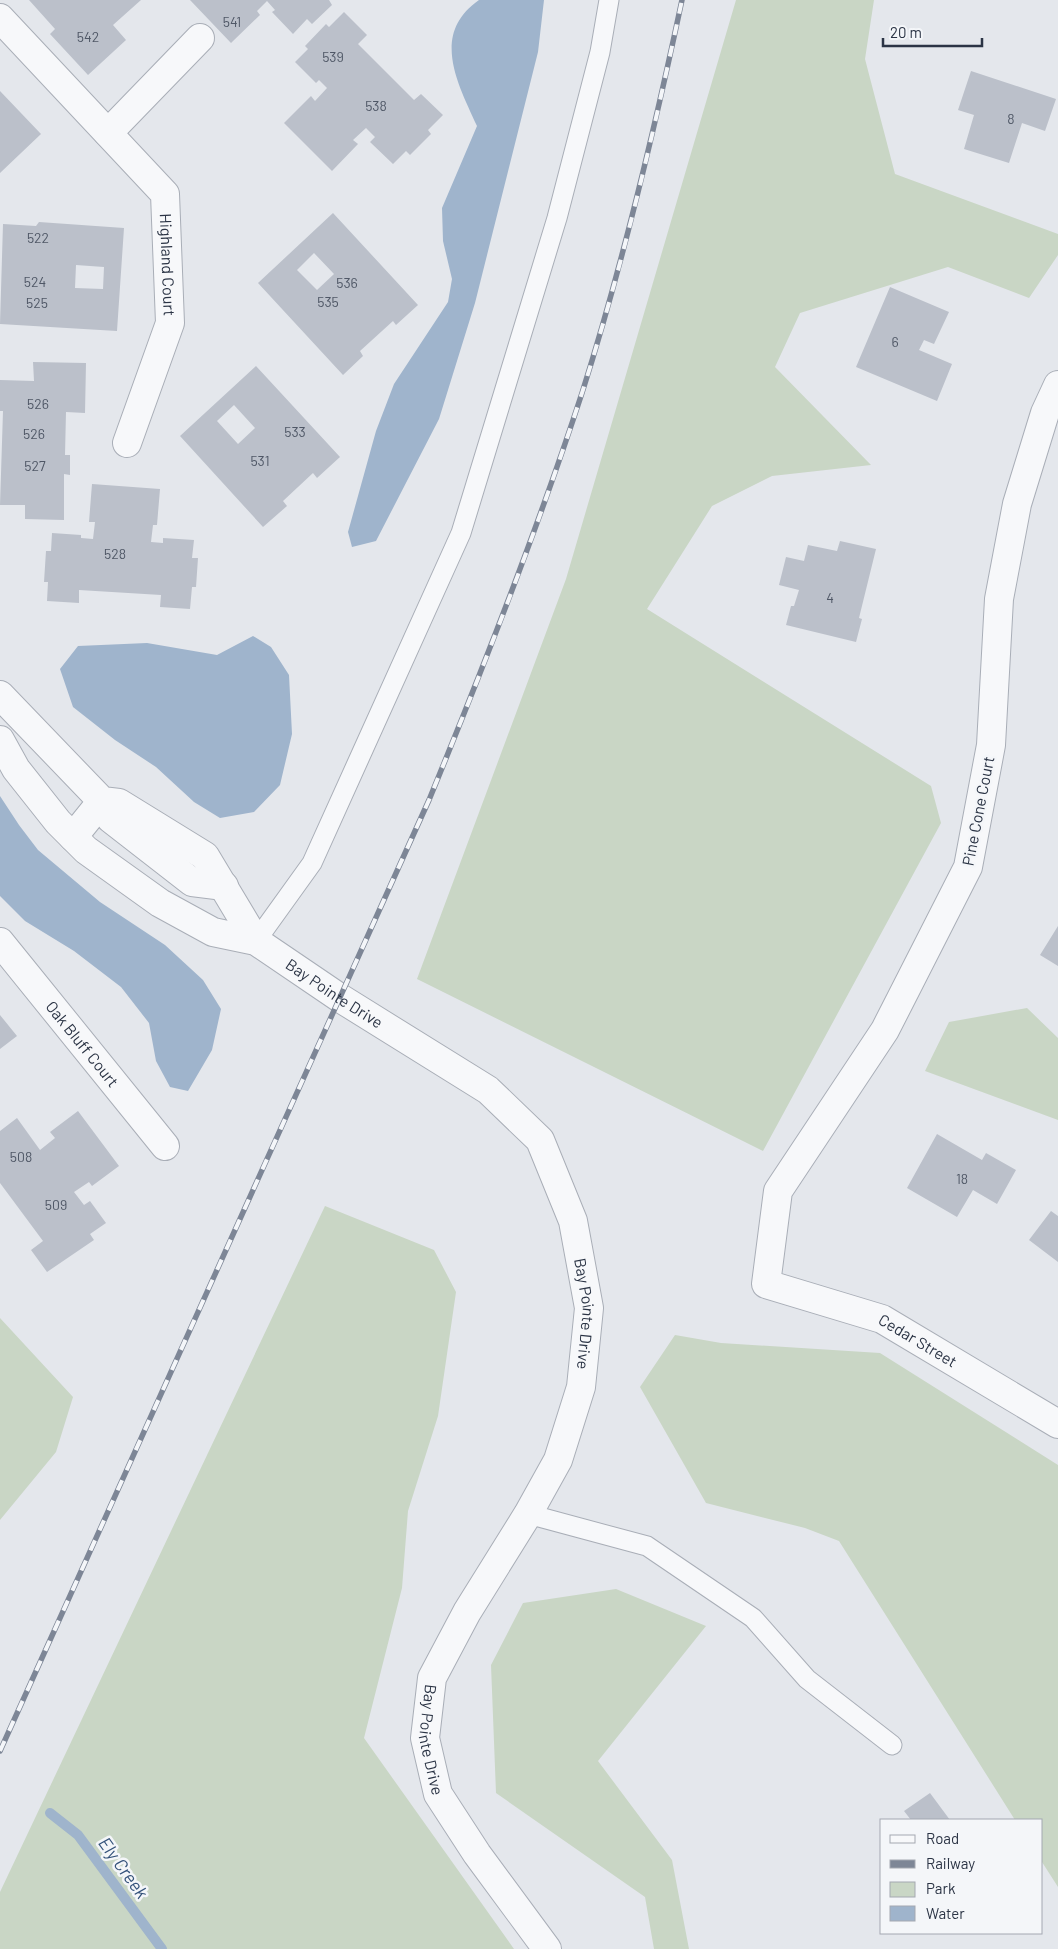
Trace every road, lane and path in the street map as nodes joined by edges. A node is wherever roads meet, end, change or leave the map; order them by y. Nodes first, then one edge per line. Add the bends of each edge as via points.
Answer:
1 (609, 0) edge
2 (0, 18) edge
3 (200, 38) dead end
4 (108, 133) junction
5 (1058, 385) edge
6 (127, 442) dead end
7 (0, 695) edge
8 (0, 740) edge
9 (102, 801) junction
10 (74, 837) junction
11 (256, 941) junction
12 (0, 942) edge
13 (165, 1146) dead end
14 (766, 1284) joint
15 (1058, 1424) edge
16 (528, 1514) junction
17 (892, 1745) dead end
18 (547, 1949) edge

1 - 11 lane via 600,52 558,218 460,533 312,863
2 - 4 street, Highland Court
3 - 4 street
4 - 6 street, Highland Court via 165,194 170,323
5 - 14 street, Pine Cone Court via 1045,414 1016,504 999,599 991,745 968,867 885,1030 778,1191
7 - 9 street, Bay Pointe Drive
8 - 10 street, Bay Pointe Drive via 16,769
9 - 10 street
9 - 11 street, Bay Pointe Drive via 111,819 192,882 224,886
10 - 11 street, Bay Pointe Drive via 86,850 160,903 213,932
11 - 16 street, Bay Pointe Drive via 340,998 488,1090 540,1140 573,1221 589,1308 581,1387 558,1460
12 - 13 street, Oak Bluff Court
14 - 15 street, Cedar Street via 882,1319
16 - 17 lane via 647,1546 753,1618 807,1679
16 - 18 street, Bay Pointe Drive via 467,1612 432,1678 425,1738 438,1794 477,1854

